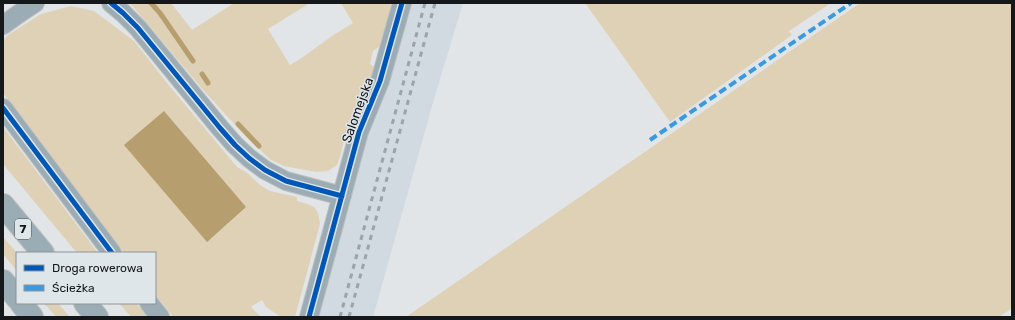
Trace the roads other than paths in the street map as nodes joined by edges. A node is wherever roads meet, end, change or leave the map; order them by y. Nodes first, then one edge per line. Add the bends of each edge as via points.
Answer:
1 (35, 3) edge
2 (111, 3) edge
3 (402, 3) edge
4 (3, 26) edge
5 (3, 108) edge
6 (342, 196) junction
7 (3, 205) edge
8 (42, 252) edge
9 (111, 252) edge
10 (3, 281) edge
11 (16, 297) edge
12 (22, 304) edge
13 (86, 304) edge
14 (150, 304) edge
15 (32, 317) edge
16 (97, 317) edge
17 (160, 317) edge
18 (309, 317) edge

1 - 4 street
2 - 6 street via 138,28 220,128 250,158 265,170 286,181
3 - 6 street, Salomejska via 380,82 361,128
5 - 9 street
6 - 18 street, Salomejska
7 - 8 main road, 7
10 - 11 main road
12 - 15 main road
13 - 16 main road
14 - 17 street

